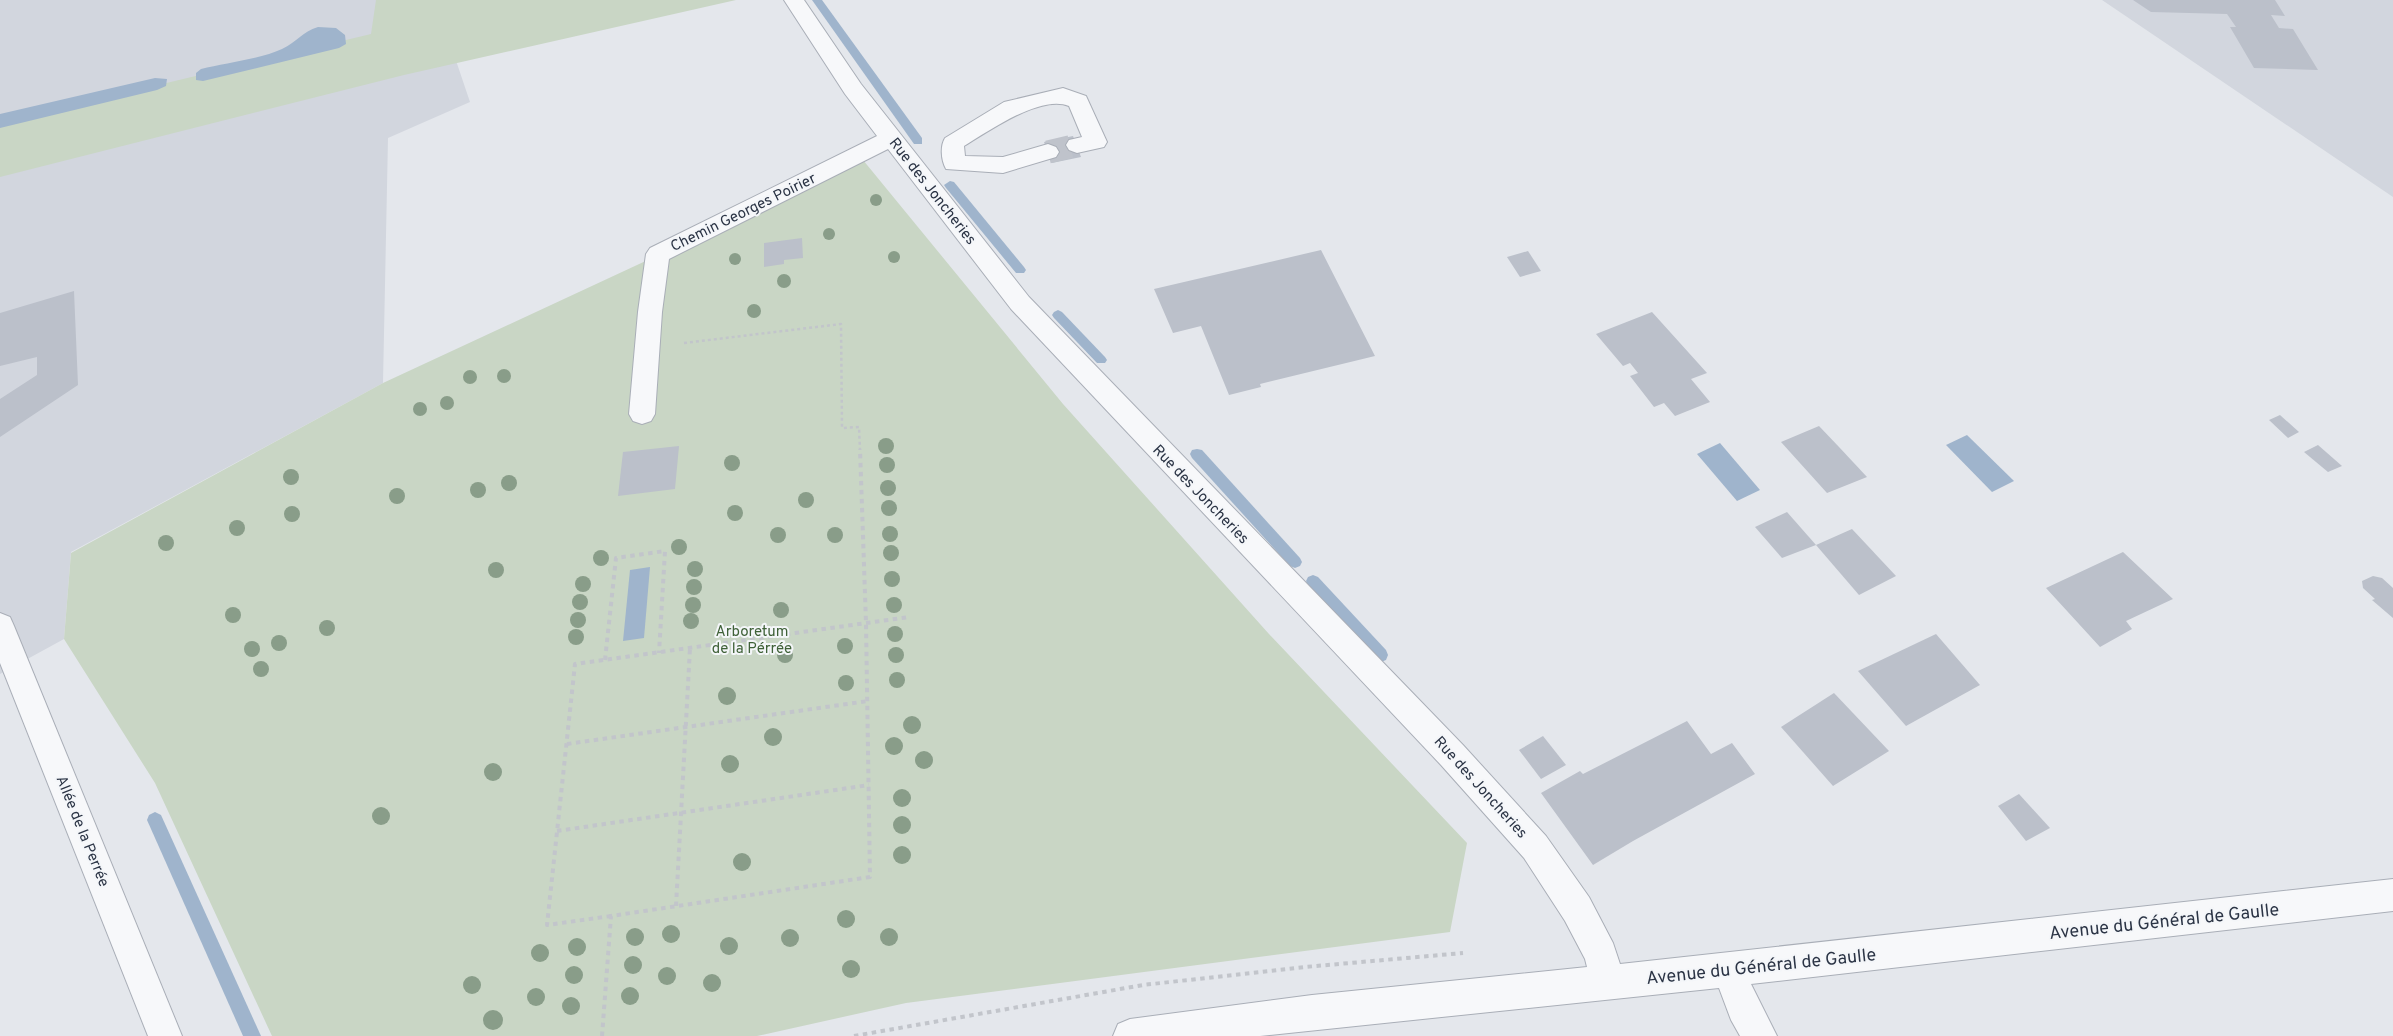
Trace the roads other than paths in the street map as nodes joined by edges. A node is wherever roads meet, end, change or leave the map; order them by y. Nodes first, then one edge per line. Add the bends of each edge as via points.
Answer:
1 (794, 0) edge
2 (891, 138) junction
3 (1077, 145) tunnel mouth
4 (1048, 152) tunnel mouth
5 (954, 163) junction
6 (920, 174) junction
7 (642, 414) dead end
8 (0, 626) edge
9 (2393, 895) edge
10 (1729, 970) junction
11 (1607, 983) junction
12 (165, 1036) edge
13 (1130, 1036) edge
14 (1760, 1036) edge

1 - 2 street, Rue des Joncheries via 853,89
2 - 6 street, Rue des Joncheries
2 - 7 street, Chemin Georges Poirier via 658,254
3 - 5 street via 1096,142 1078,101 1063,95 1012,107 953,143
4 - 5 street via 1003,165
5 - 6 street
6 - 11 street, Rue des Joncheries via 1020,303 1536,847 1577,910 1601,955
8 - 12 street, Allée de la Perrée
9 - 10 street, Avenue du Général de Gaulle
10 - 11 street, Avenue du Général de Gaulle
10 - 14 street via 1743,1008
11 - 13 street, Avenue du Général de Gaulle via 1312,1012

